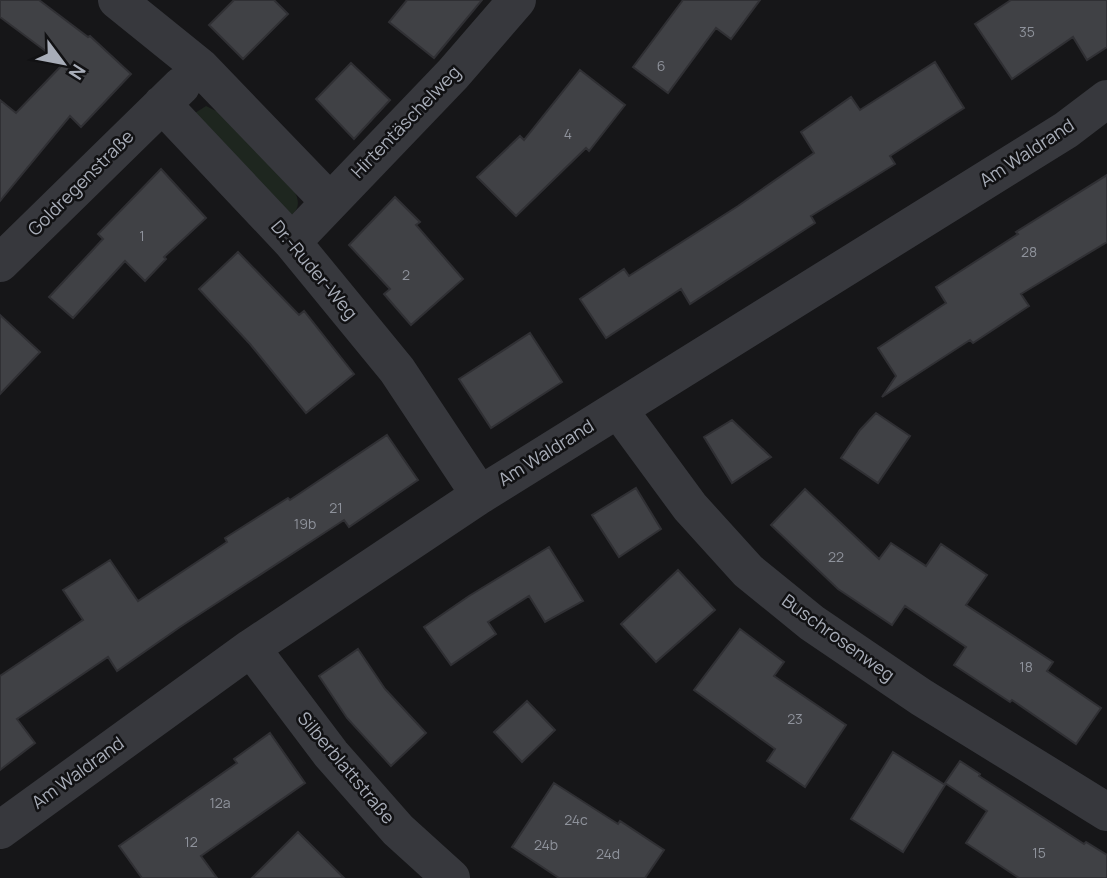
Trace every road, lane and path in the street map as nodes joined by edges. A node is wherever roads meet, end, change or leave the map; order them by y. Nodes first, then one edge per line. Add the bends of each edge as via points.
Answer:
1 (117, 0) edge
2 (517, 0) edge
3 (200, 67) junction
4 (1107, 99) edge
5 (162, 104) junction
6 (330, 202) junction
7 (292, 242) junction
8 (0, 263) edge
9 (618, 410) junction
10 (480, 495) junction
11 (251, 648) junction
12 (1103, 803) edge
13 (0, 830) edge
14 (451, 878) edge

1 - 3 street
2 - 6 street, Hirtentäschelweg
3 - 5 street
3 - 6 street
4 - 9 street, Am Waldrand via 1066,130
5 - 7 street, Dr.-Ruder-Weg
5 - 8 street, Goldregenstraße
6 - 7 street, Hirtentäschelweg
7 - 10 street, Dr.-Ruder-Weg via 397,370
9 - 10 street, Am Waldrand
9 - 12 street, Buschrosenweg via 690,507 748,571 812,623 921,697
10 - 11 street, Am Waldrand
11 - 13 street, Am Waldrand
11 - 14 street, Silberblattstraße via 331,754 398,830

